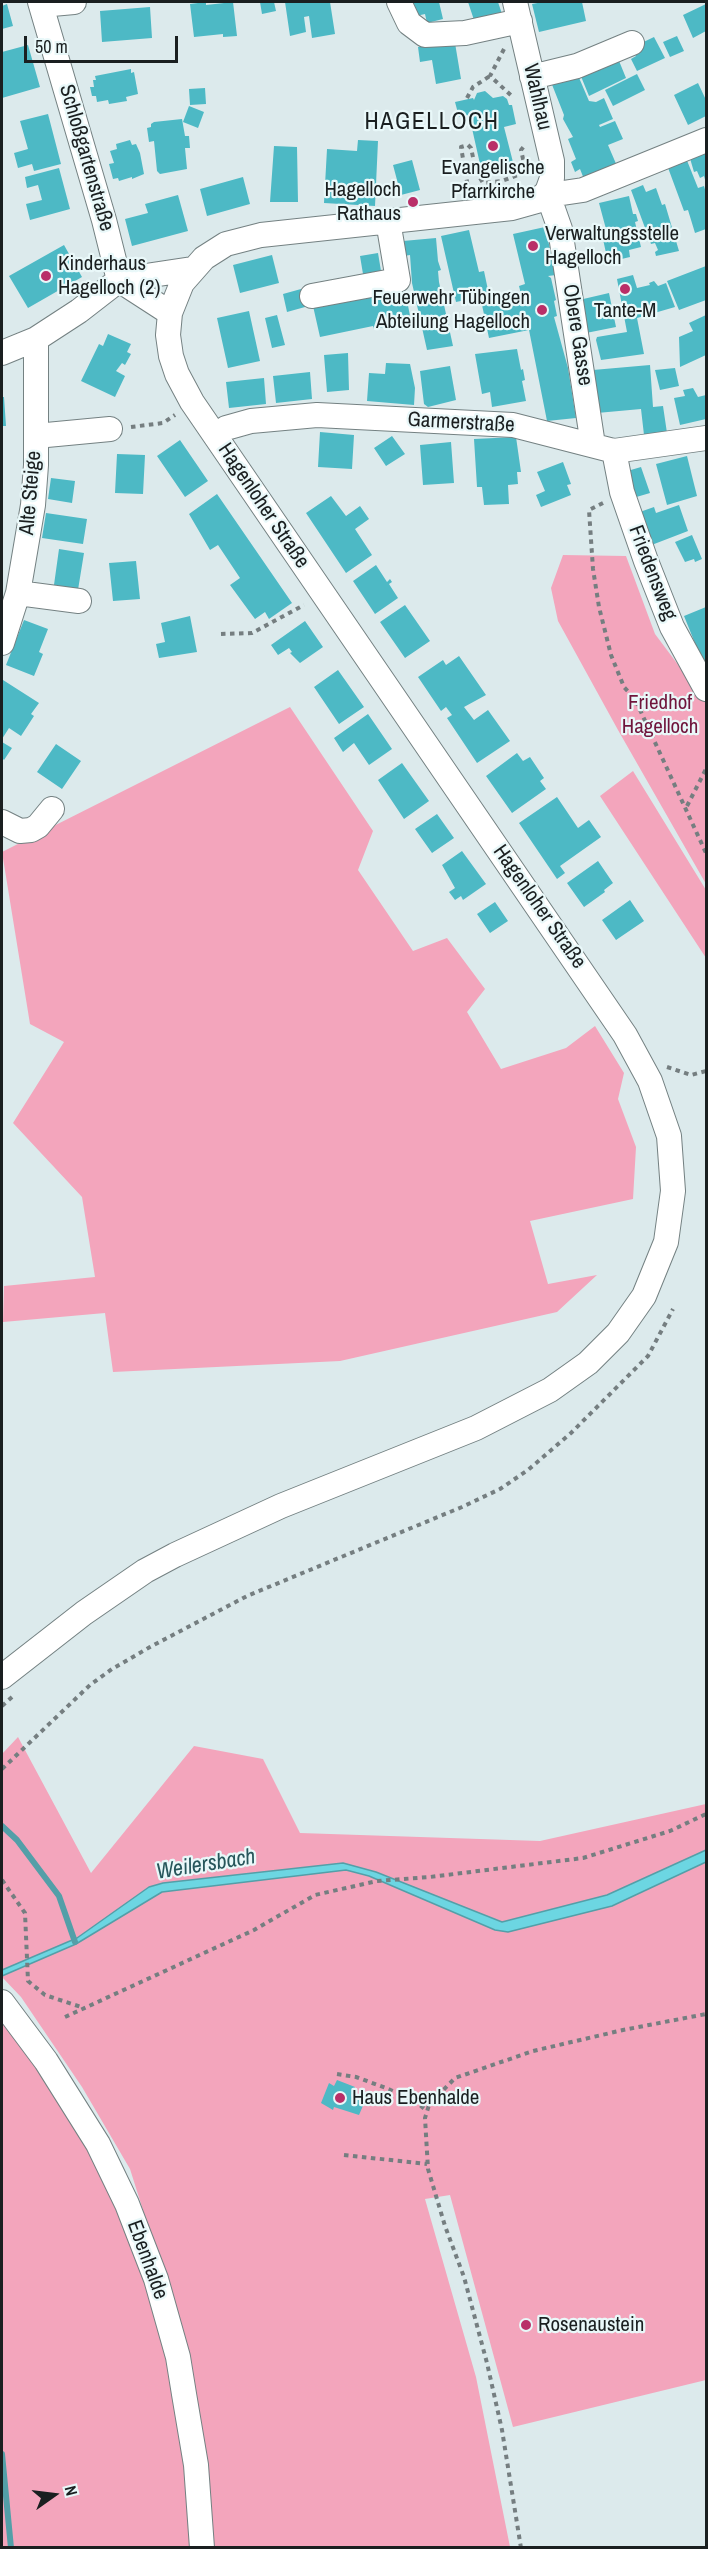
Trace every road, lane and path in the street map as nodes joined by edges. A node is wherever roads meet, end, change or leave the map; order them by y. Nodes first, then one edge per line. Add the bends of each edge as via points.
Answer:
1 (74, 2) edge
2 (399, 2) edge
3 (41, 3) edge
4 (519, 20) edge
5 (632, 43) dead end
6 (490, 76) junction
7 (532, 77) junction
8 (467, 98) dead end
9 (517, 101) dead end
10 (524, 134) dead end
11 (706, 140) edge
12 (502, 181) junction
13 (510, 184) dead end
14 (495, 188) dead end
15 (547, 192) junction
16 (468, 200) dead end
17 (388, 221) junction
18 (192, 268) junction
19 (119, 280) junction
20 (312, 296) dead end
21 (170, 313) junction
22 (36, 339) junction
23 (2, 353) edge
24 (192, 402) junction
25 (110, 429) joint
26 (215, 435) junction
27 (36, 436) junction
28 (706, 438) edge
29 (603, 448) junction
30 (622, 492) junction
31 (18, 593) junction
32 (323, 594) junction
33 (79, 601) dead end
34 (221, 634) dead end
35 (2, 643) edge
36 (706, 689) edge
37 (706, 769) edge
38 (686, 807) junction
39 (52, 809) dead end
40 (2, 822) edge
41 (706, 853) edge
42 (642, 1067) junction
43 (706, 1071) edge
44 (673, 1309) dead end
45 (2, 1677) edge
46 (2, 1769) edge
47 (706, 1814) edge
48 (2, 1880) edge
49 (2, 2004) edge
50 (82, 2008) junction
51 (706, 2014) edge
52 (65, 2017) dead end
53 (337, 2074) dead end
54 (427, 2111) junction
55 (344, 2155) dead end
56 (428, 2164) junction
57 (202, 2547) edge
58 (521, 2547) edge

1 - 3 street
2 - 4 street via 410,23 425,35 465,33
3 - 19 street, Schloßgartenstraße
4 - 6 path
4 - 7 street, Wahlhau
5 - 7 street via 577,66
6 - 8 path via 473,87
6 - 9 path
7 - 15 street, Wahlhau via 552,161
10 - 12 path via 521,150 526,172
11 - 15 street via 583,190
12 - 13 path
12 - 14 path
12 - 16 path via 483,183 471,148 464,145 461,147
15 - 17 street, Hagenloher Straße via 537,201 512,208
15 - 29 street, Obere Gasse via 560,229
17 - 18 street, Hagenloher Straße via 245,238 212,252
17 - 20 street via 398,280
18 - 19 street
18 - 21 street, Hagenloher Straße
19 - 21 street
19 - 22 street
21 - 24 street, Hagenloher Straße via 171,356
22 - 23 street
22 - 27 street, Alte Steige
24 - 25 path via 163,423
24 - 26 street, Hagenloher Straße
25 - 27 street
26 - 29 street, Garmerstraße via 251,421 333,415 513,425
26 - 32 street, Hagenloher Straße
27 - 31 street, Alte Steige via 33,505
28 - 29 street, Garmerstraße
29 - 30 street, Friedensweg
30 - 36 street, Friedensweg via 672,627
30 - 38 path via 590,510 599,607 624,687 635,699
31 - 33 street
31 - 35 street, Alte Steige
32 - 34 path via 252,633
32 - 42 street, Hagenloher Straße via 625,1035
37 - 38 path
38 - 41 path
39 - 40 street via 31,830 20,831
42 - 43 path via 657,1063 692,1075
42 - 45 street, Hagenloher Straße via 659,1102 669,1136 672,1211 666,1242 652,1278 632,1314 604,1348 550,1390 510,1412 281,1506 175,1555 92,1607
44 - 46 path via 648,1356 528,1470 462,1507 258,1592 112,1669
47 - 50 path via 670,1831 583,1858 377,1881 315,1895 245,1935
48 - 50 path via 26,1913 28,1981 45,1995
49 - 57 street, Ebenhalde via 46,2061 86,2124 127,2204 153,2270 184,2394
50 - 52 path
51 - 54 path via 533,2051 455,2078
53 - 54 path via 386,2088
54 - 56 path via 424,2118
55 - 56 path
56 - 58 path via 487,2363

